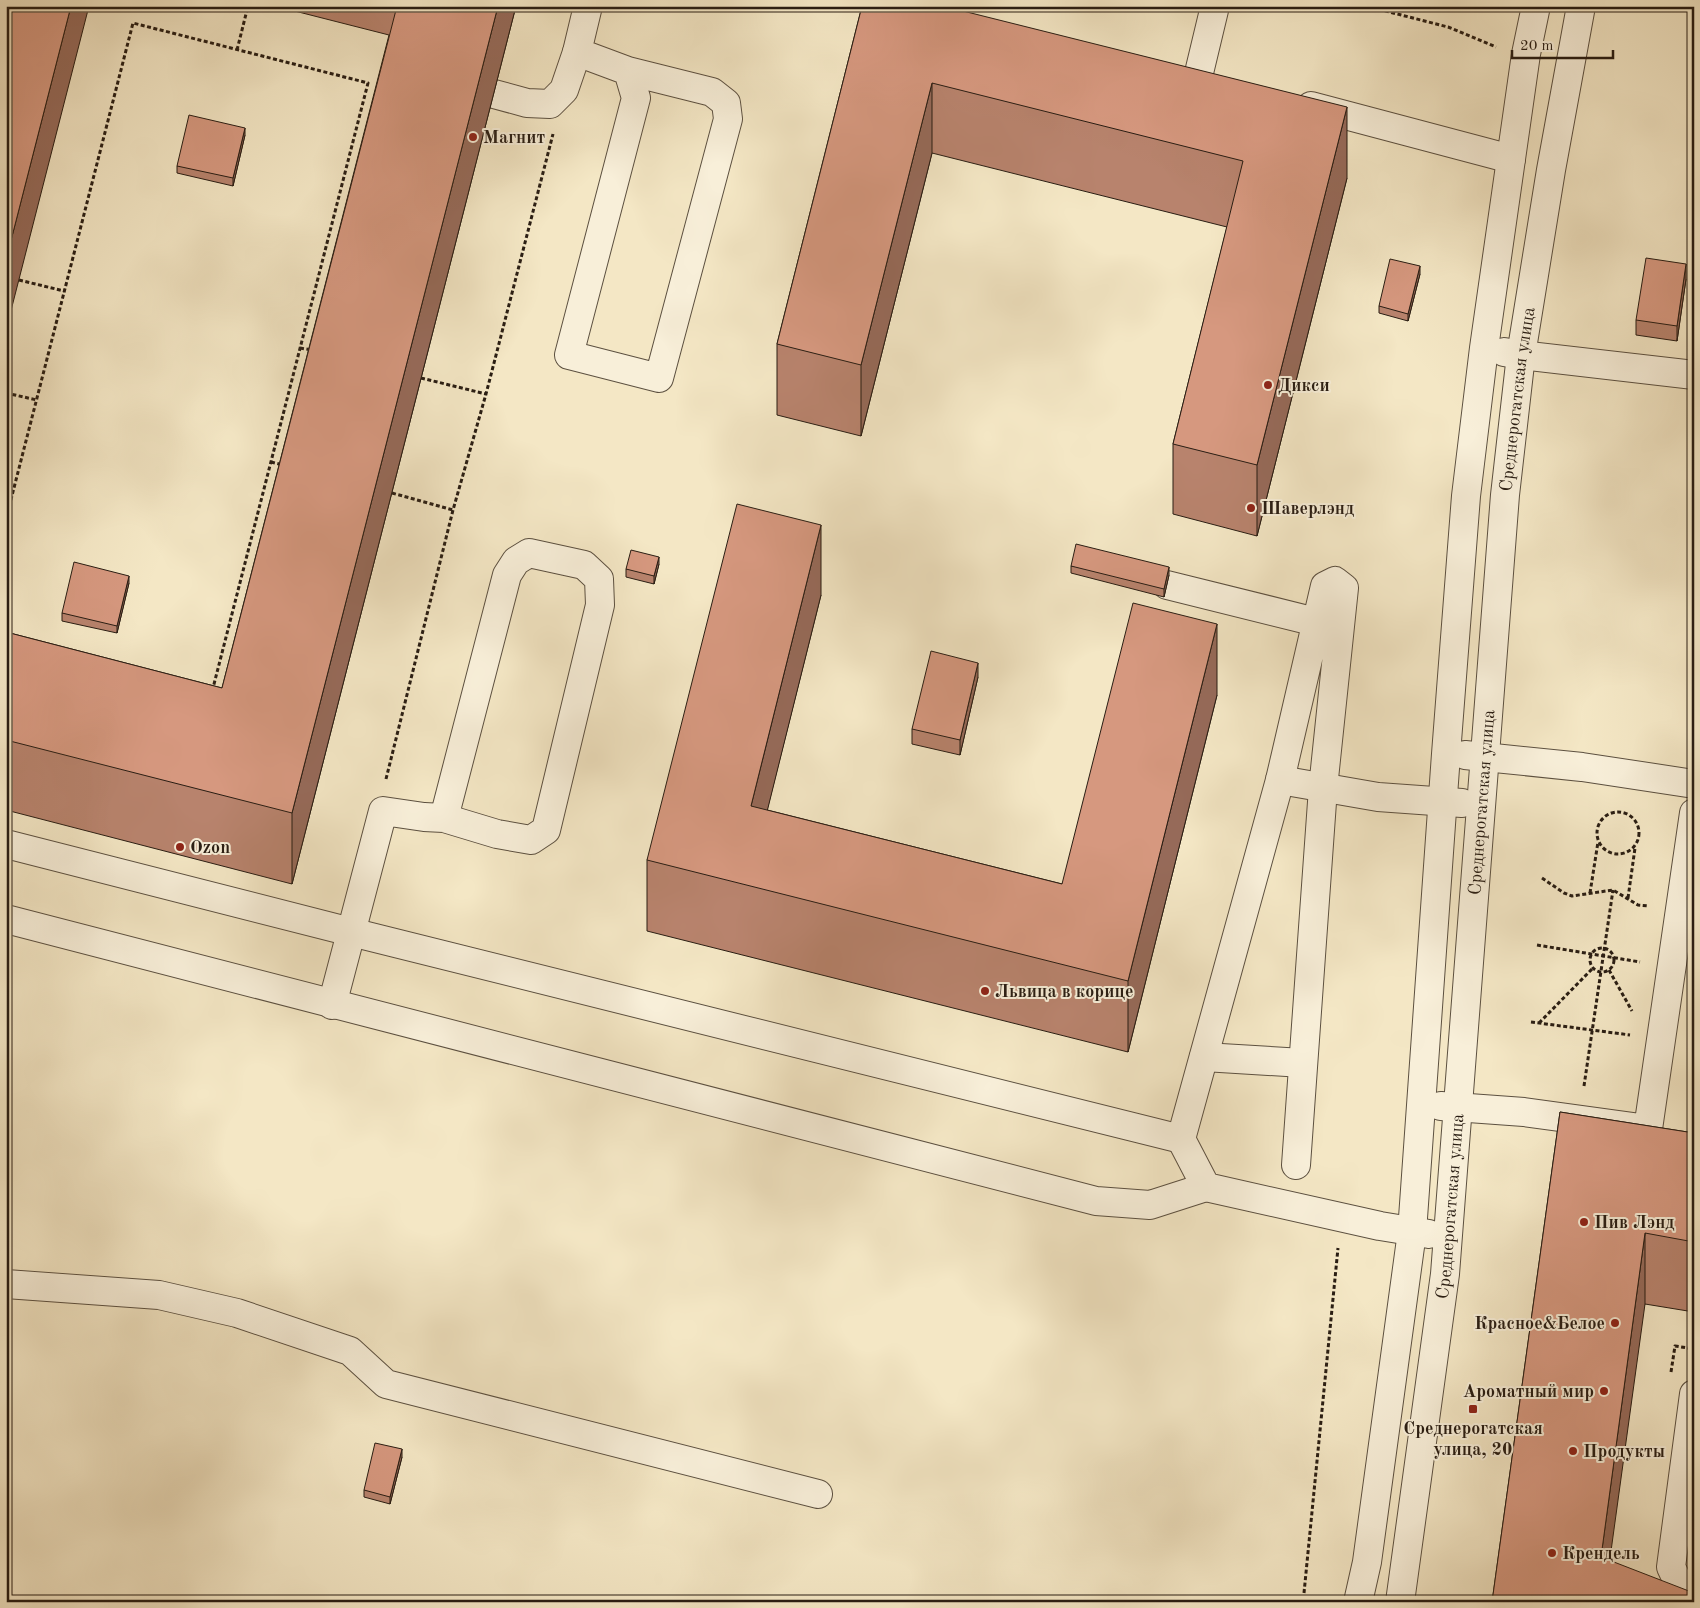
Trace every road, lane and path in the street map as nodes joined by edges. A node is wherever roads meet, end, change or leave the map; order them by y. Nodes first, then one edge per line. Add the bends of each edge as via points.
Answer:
1 (248, 6) edge
2 (588, 6) edge
3 (1215, 6) edge
4 (1366, 6) edge
5 (1536, 6) edge
6 (1581, 6) edge
7 (237, 50) junction
8 (1503, 50) dead end
9 (577, 52) junction
10 (1170, 70) edge
11 (628, 71) junction
12 (1198, 77) junction
13 (1226, 84) edge
14 (564, 90) junction
15 (494, 94) edge
16 (1292, 101) edge
17 (1511, 159) junction
18 (19, 280) edge
19 (64, 291) junction
20 (300, 348) junction
21 (1484, 348) junction
22 (317, 352) edge
23 (1521, 355) junction
24 (1694, 375) edge
25 (421, 378) edge
26 (6, 393) edge
27 (486, 394) junction
28 (37, 400) junction
29 (271, 462) junction
30 (288, 466) edge
31 (392, 493) edge
32 (453, 510) junction
33 (6, 519) edge
34 (1167, 585) edge
35 (1316, 622) junction
36 (212, 694) edge
37 (1446, 754) junction
38 (1484, 756) junction
39 (1280, 780) junction
40 (1694, 784) edge
41 (1323, 788) junction
42 (1442, 802) junction
43 (1480, 804) junction
44 (383, 811) junction
45 (1694, 813) edge
46 (444, 818) junction
47 (1598, 841) junction
48 (6, 844) edge
49 (1635, 847) junction
50 (1542, 878) dead end
51 (1613, 890) junction
52 (1590, 893) junction
53 (1682, 894) junction
54 (1628, 898) junction
55 (6, 919) edge
56 (352, 932) junction
57 (1537, 945) dead end
58 (1604, 948) junction
59 (1591, 953) junction
60 (1603, 956) junction
61 (1614, 958) junction
62 (1593, 968) junction
63 (1671, 968) junction
64 (1609, 970) junction
65 (1600, 972) junction
66 (332, 1005) junction
67 (1531, 1022) dead end
68 (1539, 1023) junction
69 (1592, 1030) junction
70 (1654, 1039) junction
71 (1204, 1057) junction
72 (1303, 1063) junction
73 (1584, 1086) dead end
74 (1422, 1105) junction
75 (1458, 1107) junction
76 (1181, 1139) junction
77 (1296, 1165) dead end
78 (1206, 1187) junction
79 (1412, 1232) junction
80 (1448, 1237) junction
81 (1339, 1245) dead end
82 (6, 1284) edge
83 (1694, 1394) edge
84 (818, 1494) dead end
85 (1694, 1591) edge
86 (1304, 1593) dead end
87 (1358, 1602) edge
88 (1400, 1602) edge

1 - 7 path
2 - 9 street
3 - 12 street
4 - 8 path via 1448,27
5 - 17 street, Среднерогатская улица
6 - 23 street, Среднерогатская улица
7 - 19 path via 133,23
7 - 20 path via 368,83
9 - 11 street
9 - 14 street
10 - 12 street
11 - 11 street via 712,92 726,103 728,119 659,378 569,355 636,98
12 - 13 street
14 - 15 street via 550,104
14 - 27 path
16 - 17 street
17 - 21 street, Среднерогатская улица
18 - 19 path
19 - 28 path
20 - 22 path
20 - 29 path
21 - 23 street
21 - 37 street, Среднерогатская улица via 1466,496
23 - 24 street
23 - 38 street, Среднерогатская улица via 1505,495
25 - 27 path
26 - 28 path
27 - 32 path
28 - 33 path
29 - 30 path
29 - 36 path
31 - 32 path
32 - 44 path via 386,775
34 - 35 street
35 - 39 street
35 - 41 street via 1325,586 1335,581 1344,588
37 - 38 street
37 - 42 street, Среднерогатская улица
38 - 40 street
38 - 43 street, Среднерогатская улица
39 - 41 street
39 - 71 street
41 - 42 street via 1378,797
41 - 72 street
42 - 43 street
42 - 74 street, Среднерогатская улица
43 - 75 street, Среднерогатская улица
44 - 46 street
44 - 56 street
45 - 53 street
46 - 46 street via 497,834 531,840 546,830 600,605 599,578 584,565 529,553 516,561 507,575
47 - 49 path via 1615,855 1630,852
47 - 49 path via 1601,821 1618,812 1625,813 1636,821 1640,834
47 - 52 path
48 - 56 street
49 - 54 path
50 - 52 path via 1572,896
51 - 52 path
51 - 54 path
51 - 58 path
53 - 54 path via 1653,906 1638,905
53 - 63 street
55 - 66 street
56 - 66 street
56 - 76 street
57 - 59 path
58 - 59 path
58 - 60 path
58 - 61 path via 1611,951
59 - 60 path
59 - 62 path
60 - 61 path
60 - 65 path
61 - 63 path
61 - 64 path
62 - 65 path
62 - 68 path
63 - 70 street
64 - 65 path
64 - 70 path
65 - 69 path
66 - 78 street via 1096,1201 1150,1205
67 - 68 path
68 - 69 path
69 - 70 path
69 - 73 path
70 - 75 street via 1648,1129 1524,1112
71 - 72 street
71 - 76 street
72 - 77 street
74 - 75 street
74 - 79 street, Среднерогатская улица
75 - 80 street, Среднерогатская улица
76 - 78 street
78 - 79 street
79 - 80 street
79 - 87 street, Среднерогатская улица via 1367,1562
80 - 88 street, Среднерогатская улица
81 - 86 path
82 - 84 street via 159,1295 237,1313 350,1351 386,1384
83 - 85 street via 1671,1567 1679,1584

